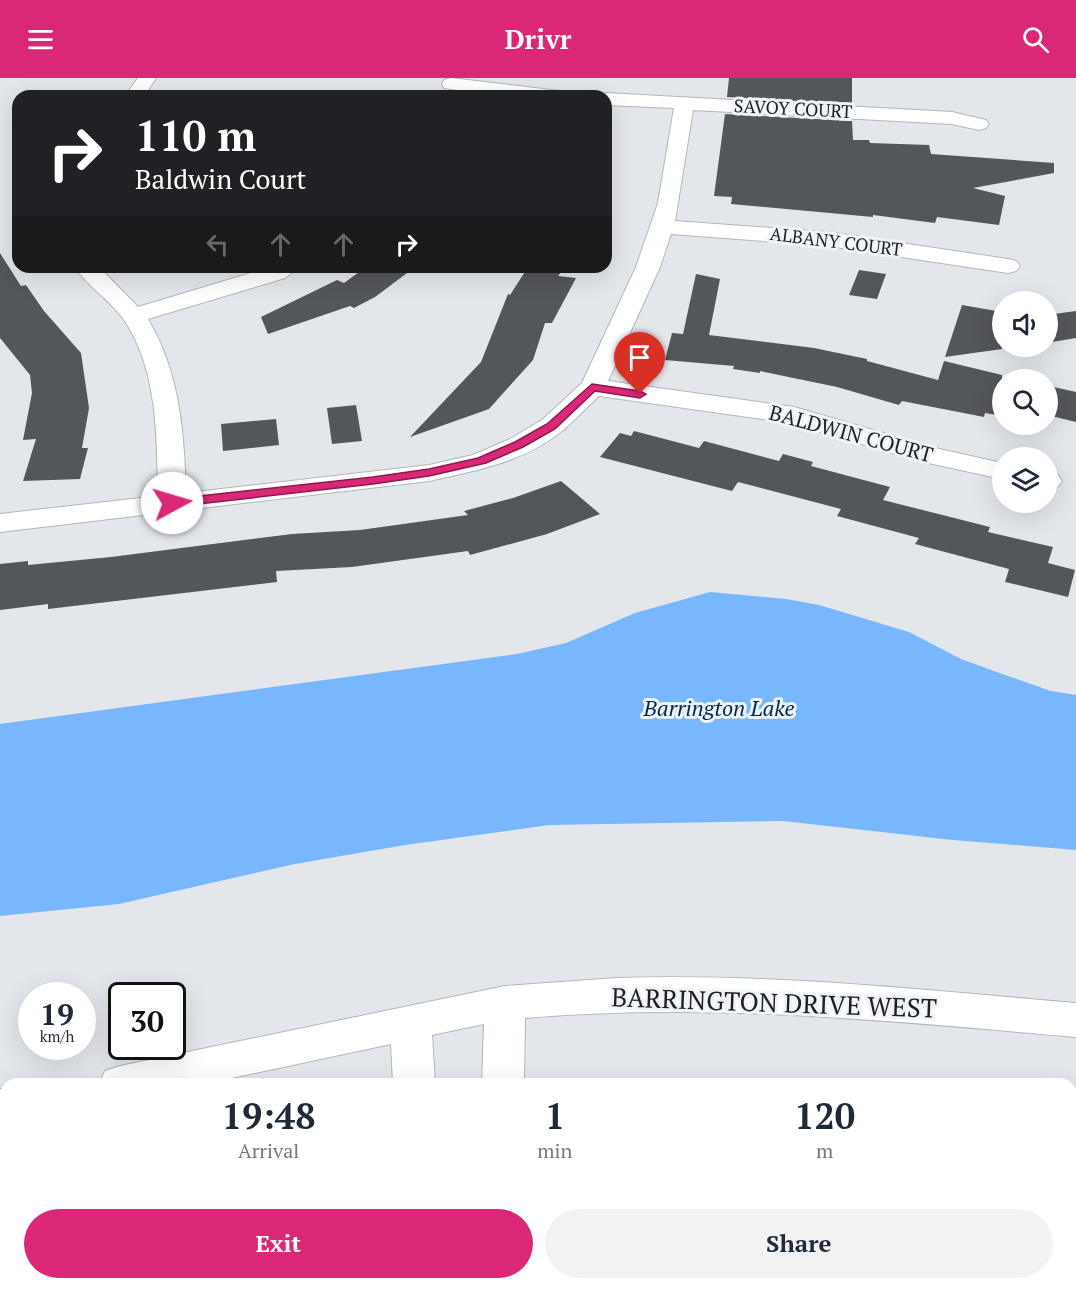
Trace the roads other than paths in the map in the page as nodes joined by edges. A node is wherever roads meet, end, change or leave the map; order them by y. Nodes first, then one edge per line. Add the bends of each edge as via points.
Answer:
1 (448, 86) edge
2 (486, 90) edge
3 (612, 99) edge
4 (684, 103) junction
5 (979, 124) dead end
6 (663, 227) junction
7 (1008, 266) dead end
8 (92, 273) edge
9 (277, 273) edge
10 (133, 316) junction
11 (592, 387) junction
12 (992, 469) edge
13 (172, 503) junction
14 (0, 523) edge
15 (505, 1003) junction
16 (1076, 1020) edge
17 (411, 1023) junction
18 (149, 1078) edge
19 (414, 1078) edge
20 (503, 1078) edge

1 - 2 street
3 - 4 street, SAVOY COURT
4 - 5 street, SAVOY COURT via 952,118
4 - 6 street
6 - 7 street, ALBANY COURT via 828,238
6 - 11 street
8 - 10 street
9 - 10 street
10 - 13 street via 155,357 170,422
11 - 12 street, BALDWIN COURT via 794,415 929,455
11 - 13 street via 551,426 482,461 429,473
13 - 14 street
15 - 16 street, BARRINGTON DRIVE WEST via 665,994 851,1000
15 - 17 street, BARRINGTON DRIVE WEST
15 - 20 street
17 - 18 street, BARRINGTON DRIVE WEST
17 - 19 street

